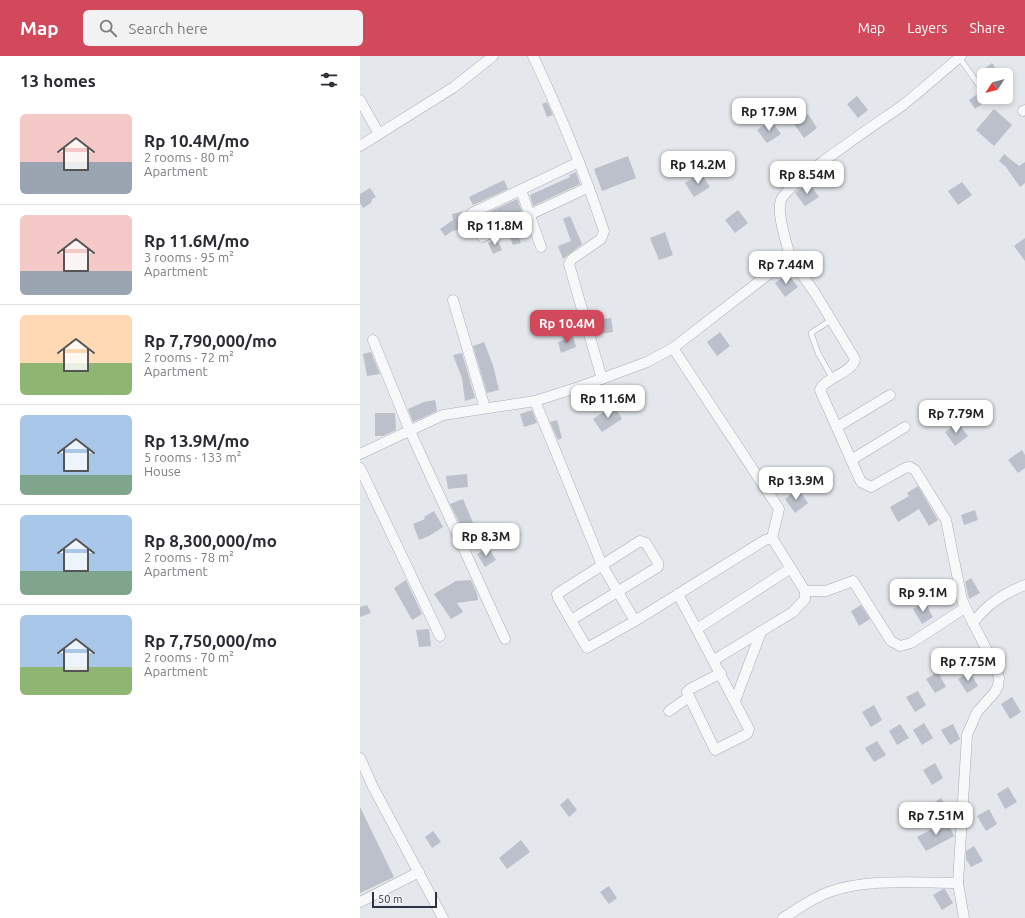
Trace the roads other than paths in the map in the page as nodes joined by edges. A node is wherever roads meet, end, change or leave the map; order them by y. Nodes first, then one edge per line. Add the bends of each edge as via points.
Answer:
1 (494, 56) edge
2 (533, 56) edge
3 (960, 57) edge
4 (977, 82) edge
5 (360, 100) edge
6 (379, 134) junction
7 (360, 146) edge
8 (579, 162) junction
9 (589, 187) junction
10 (521, 190) junction
11 (472, 214) dead end
12 (529, 215) junction
13 (482, 237) dead end
14 (541, 247) dead end
15 (791, 259) junction
16 (453, 300) dead end
17 (831, 320) junction
18 (372, 340) dead end
19 (672, 348) junction
20 (602, 379) junction
21 (832, 379) junction
22 (890, 395) dead end
23 (535, 401) junction
24 (486, 408) junction
25 (837, 427) junction
26 (905, 427) dead end
27 (410, 430) junction
28 (360, 454) edge
29 (851, 460) junction
30 (360, 468) edge
31 (772, 538) junction
32 (602, 566) junction
33 (791, 568) junction
34 (1025, 585) edge
35 (805, 591) junction
36 (618, 592) junction
37 (678, 594) junction
38 (965, 608) junction
39 (571, 620) junction
40 (636, 621) junction
41 (973, 623) junction
42 (696, 629) junction
43 (761, 632) junction
44 (440, 636) dead end
45 (505, 639) dead end
46 (714, 660) junction
47 (721, 673) junction
48 (689, 697) junction
49 (735, 701) junction
50 (669, 711) dead end
51 (360, 758) edge
52 (419, 872) junction
53 (958, 883) junction
54 (360, 902) edge
55 (444, 918) edge
56 (783, 918) edge
57 (964, 918) edge

1 - 6 street via 454,87
2 - 8 street via 559,110
3 - 4 lane
3 - 15 street via 903,104 783,195 780,207
5 - 6 street
6 - 7 street
8 - 9 street
8 - 10 street
9 - 12 street
9 - 20 street via 604,234 601,239 572,259 570,264
10 - 11 street
10 - 12 street
12 - 13 street
12 - 14 street
15 - 17 street
15 - 19 street
16 - 24 street
17 - 21 lane via 811,333
17 - 21 street via 855,362
18 - 27 street
19 - 20 street via 647,362
19 - 31 street via 779,509
20 - 23 street
21 - 25 street via 820,390
22 - 25 street
23 - 24 street
23 - 32 street
24 - 27 street via 443,415
25 - 29 street
26 - 29 street
27 - 28 street
27 - 45 street
29 - 38 street via 861,482 868,487 905,468 915,470 946,520
30 - 44 street
31 - 33 street
31 - 37 street
32 - 36 street
32 - 36 street via 643,541 658,563 656,569
32 - 39 street via 557,594
33 - 35 street
33 - 42 street
34 - 41 street via 990,604
35 - 38 street via 826,591 853,581 891,641 900,646 911,643
35 - 43 street via 805,599 793,612
36 - 39 street
36 - 40 street
37 - 40 street
37 - 42 street
38 - 41 street
39 - 40 street via 588,648
41 - 53 street via 999,678 995,692 976,712 967,735
42 - 46 street
43 - 46 street
43 - 49 street
46 - 47 street
47 - 48 street via 690,689 687,692
47 - 49 street
48 - 49 street via 715,750 749,732
48 - 50 street
51 - 52 street
52 - 54 street
52 - 55 street
53 - 56 street via 868,883 841,888 812,899
53 - 57 street

